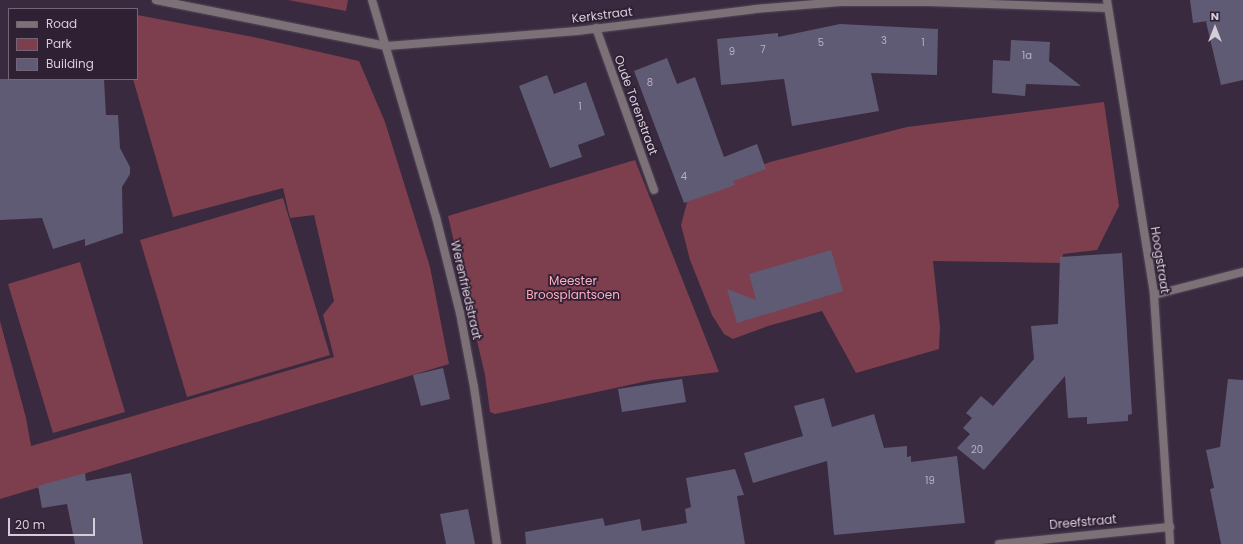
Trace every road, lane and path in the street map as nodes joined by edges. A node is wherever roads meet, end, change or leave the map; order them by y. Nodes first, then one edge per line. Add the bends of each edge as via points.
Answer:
1 (156, 0) edge
2 (372, 0) edge
3 (1107, 4) edge
4 (596, 28) junction
5 (387, 46) junction
6 (654, 190) dead end
7 (1243, 272) edge
8 (1154, 295) junction
9 (1170, 527) junction
10 (497, 544) edge
11 (999, 544) edge
12 (1170, 544) edge

1 - 5 street, Kerkstraat
2 - 5 street, Werenfriedstraat
3 - 4 street, Kerkstraat via 840,2 755,9
3 - 8 street, Hoogstraat
4 - 5 street, Kerkstraat
4 - 6 street, Oude Torenstraat
5 - 10 street, Werenfriedstraat via 460,312 474,387
7 - 8 street
8 - 9 street, Hoogstraat
9 - 11 street, Dreefstraat
9 - 12 street, Hoogstraat

